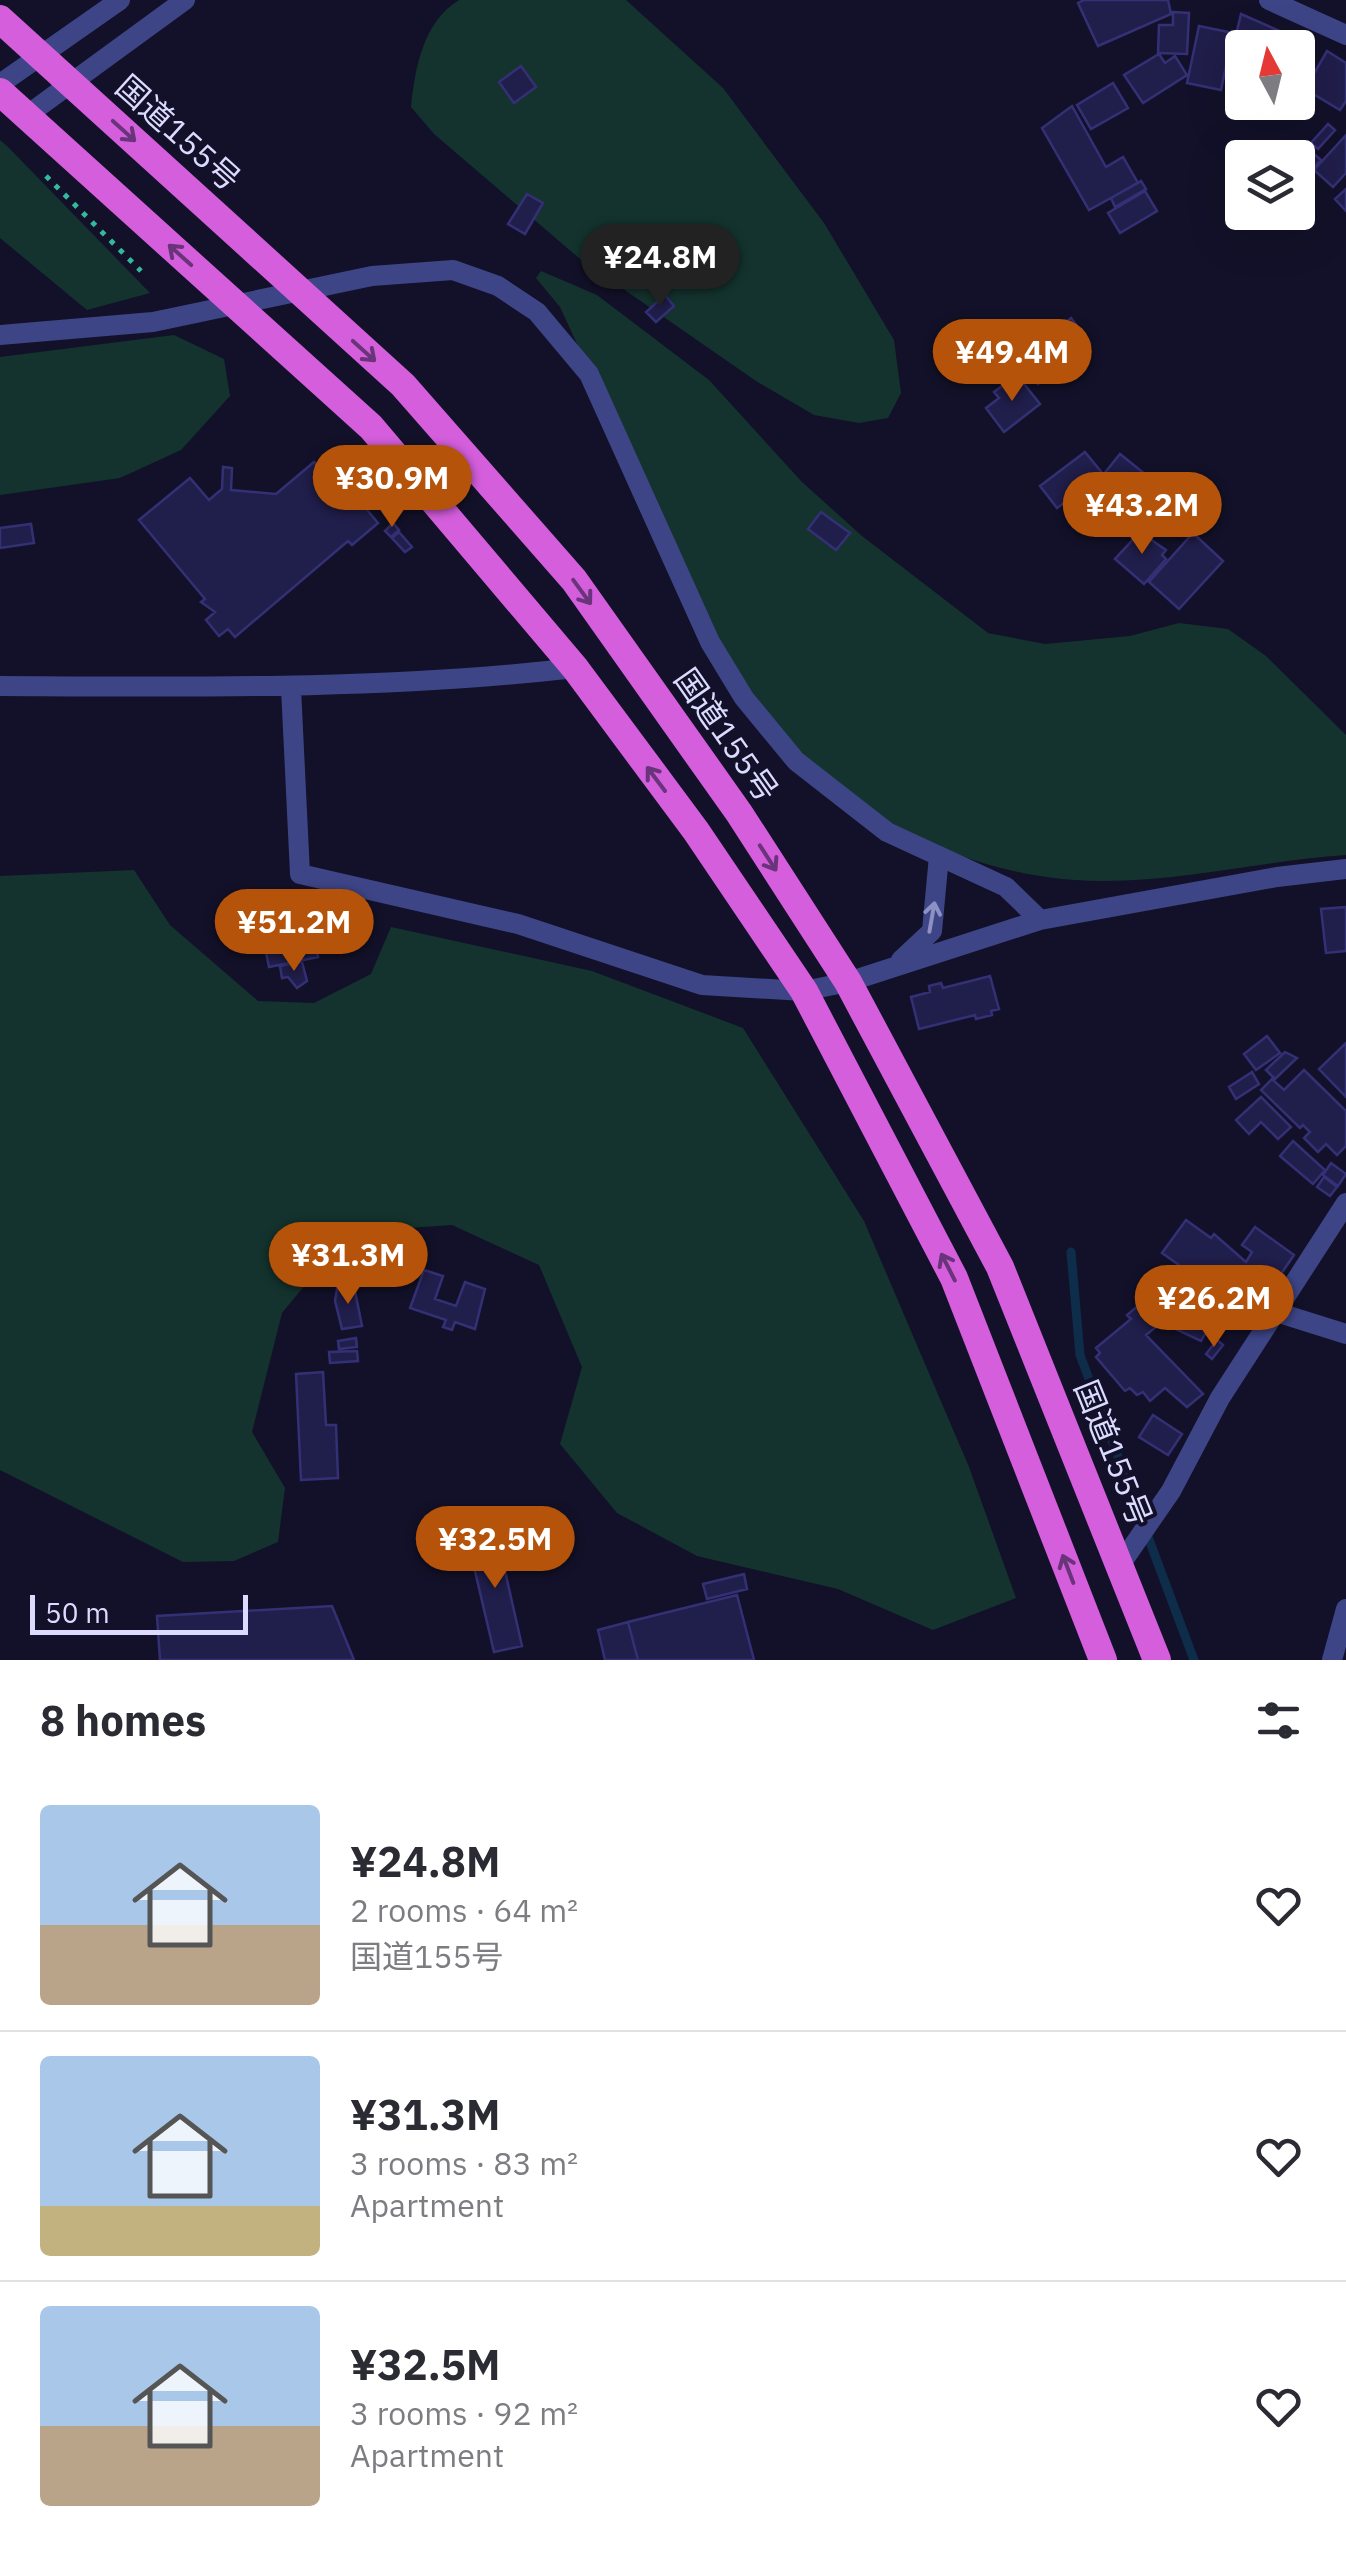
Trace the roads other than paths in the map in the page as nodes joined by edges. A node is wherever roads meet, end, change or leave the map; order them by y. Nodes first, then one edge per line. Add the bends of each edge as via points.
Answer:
1 (120, 0) edge
2 (185, 0) edge
3 (1269, 0) edge
4 (0, 19) edge
5 (1346, 35) edge
6 (42, 56) junction
7 (70, 82) junction
8 (0, 84) edge
9 (0, 92) edge
10 (26, 116) junction
11 (0, 336) edge
12 (575, 668) junction
13 (0, 686) edge
14 (290, 688) junction
15 (939, 856) junction
16 (1346, 870) edge
17 (1040, 920) junction
18 (896, 964) junction
19 (848, 982) junction
20 (804, 991) junction
21 (1346, 1203) edge
22 (1276, 1312) junction
23 (1346, 1334) edge
24 (1120, 1565) junction
25 (1346, 1609) edge
26 (1103, 1660) edge
27 (1157, 1660) edge
28 (1332, 1660) edge

1 - 6 street
2 - 7 street
3 - 5 street
4 - 6 highway, 国道155号
6 - 7 highway, 国道155号
6 - 8 street
7 - 10 street
7 -> 19 highway, 国道155号 via 402,385 574,580 739,812
9 - 10 highway
12 -> 10 highway via 371,427
11 - 15 street via 153,322 372,276 453,270 498,286 537,312 589,374 710,642 744,698 796,761 887,832
12 - 14 street
20 -> 12 highway
13 - 14 street
14 - 20 street via 300,874 518,924 702,985
15 - 17 street via 1006,888
18 -> 15 street via 932,931
16 - 17 street via 1277,876
17 - 18 street
18 - 19 street
19 - 20 street
19 - 24 highway, 国道155号 via 1000,1267
26 -> 20 highway via 954,1278
21 - 22 street
22 - 23 street
22 - 24 street
24 - 27 highway, 国道155号
25 - 28 street

